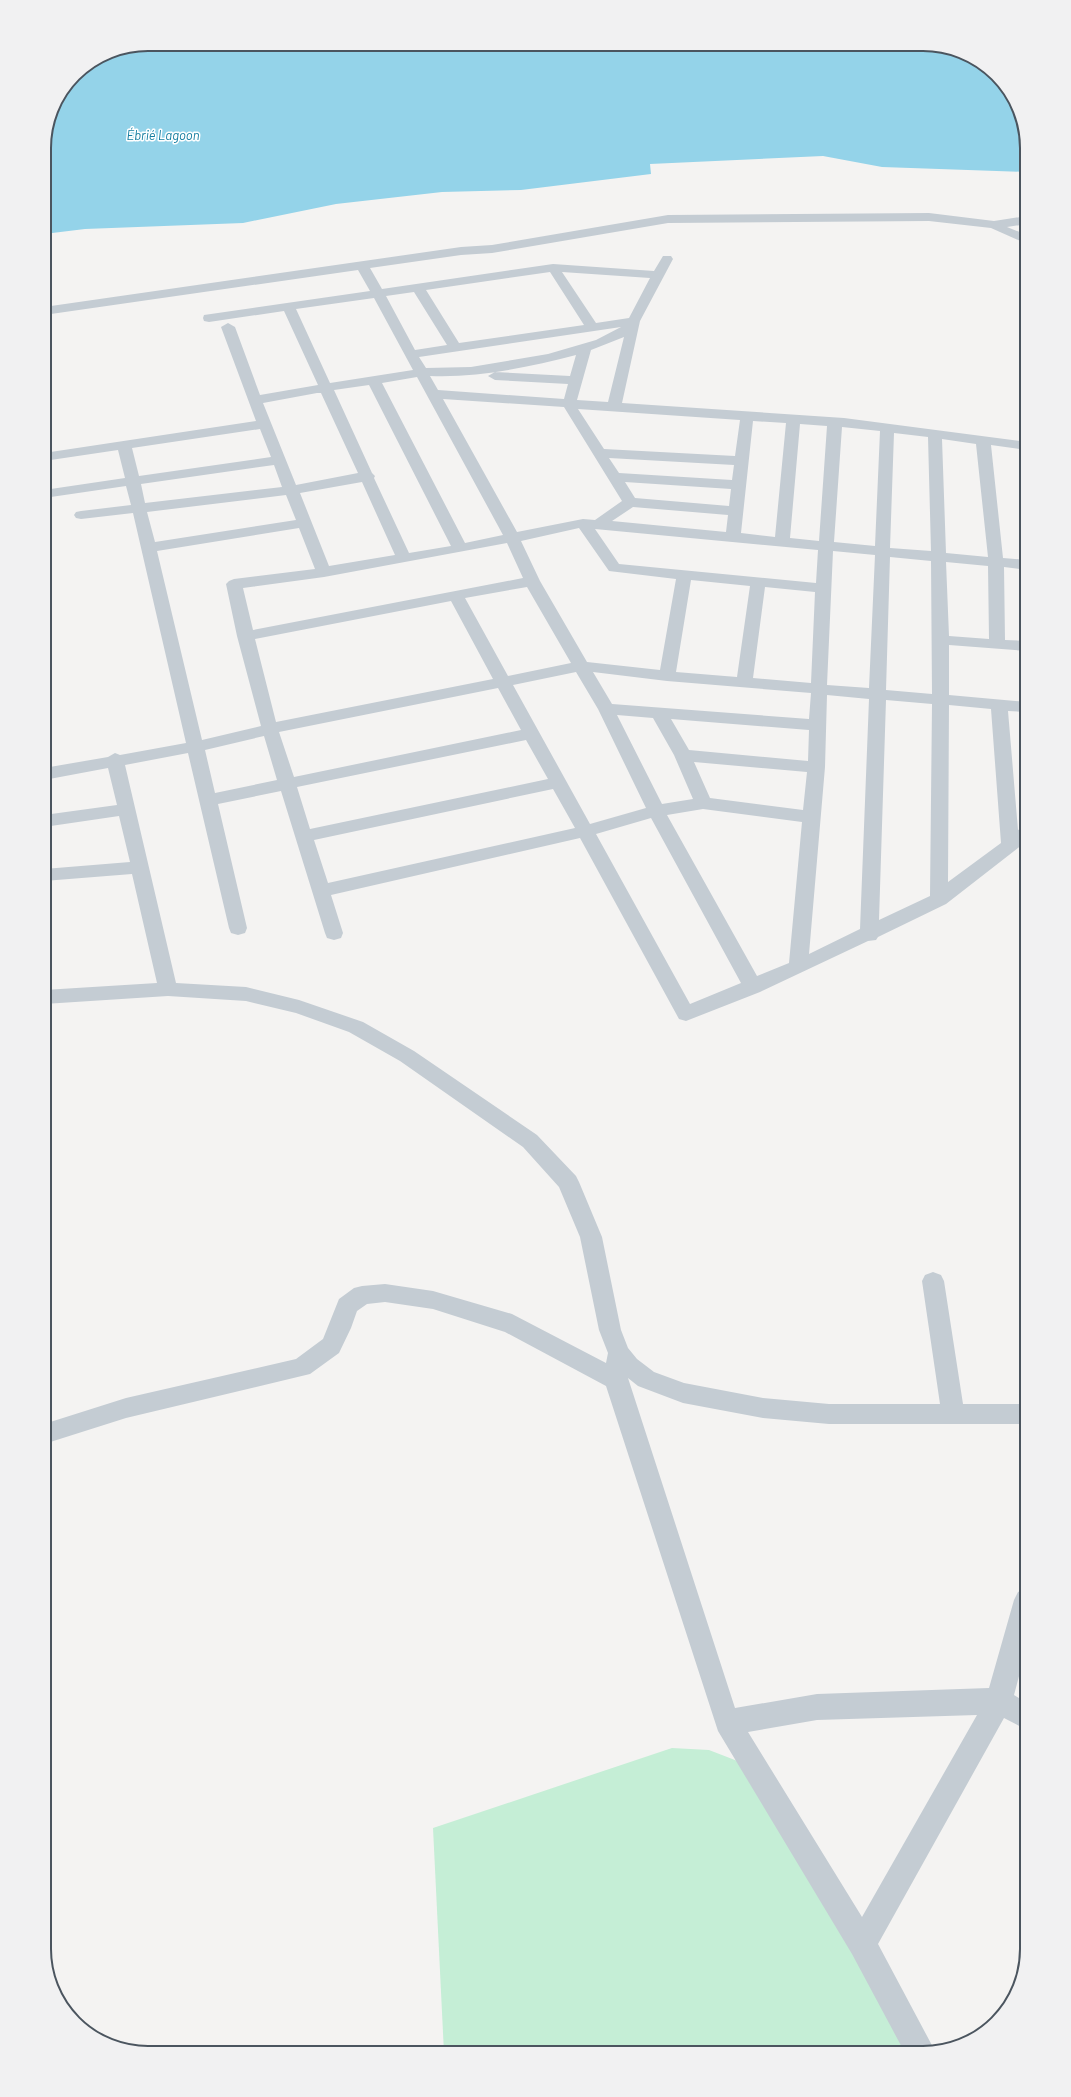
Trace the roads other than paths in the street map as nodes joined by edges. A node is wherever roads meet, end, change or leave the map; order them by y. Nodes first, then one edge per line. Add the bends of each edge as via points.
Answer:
1 (1020, 221) edge
2 (994, 226) junction
3 (1020, 237) edge
4 (667, 259) dead end
5 (362, 265) junction
6 (553, 268) junction
7 (658, 275) junction
8 (418, 288) junction
9 (378, 294) junction
10 (288, 306) junction
11 (51, 310) edge
12 (210, 318) dead end
13 (634, 322) junction
14 (228, 327) dead end
15 (593, 328) junction
16 (478, 345) junction
17 (585, 347) junction
18 (456, 348) junction
19 (412, 354) junction
20 (422, 373) junction
21 (470, 373) junction
22 (575, 380) junction
23 (374, 381) junction
24 (327, 388) junction
25 (434, 394) junction
26 (465, 396) junction
27 (255, 400) junction
28 (569, 405) junction
29 (614, 408) junction
30 (747, 417) junction
31 (793, 420) junction
32 (837, 423) junction
33 (264, 424) junction
34 (887, 428) junction
35 (935, 433) junction
36 (983, 441) junction
37 (124, 445) junction
38 (1020, 445) edge
39 (599, 452) junction
40 (51, 456) edge
41 (278, 460) junction
42 (742, 461) junction
43 (368, 476) junction
44 (614, 477) junction
45 (133, 481) junction
46 (739, 485) junction
47 (290, 490) junction
48 (51, 493) edge
49 (630, 502) junction
50 (139, 508) junction
51 (736, 511) junction
52 (82, 514) dead end
53 (304, 523) junction
54 (590, 524) junction
55 (732, 538) junction
56 (513, 539) junction
57 (782, 542) junction
58 (826, 545) junction
59 (148, 548) junction
60 (460, 549) junction
61 (883, 552) junction
62 (940, 556) junction
63 (404, 558) junction
64 (996, 562) junction
65 (1020, 564) edge
66 (324, 572) junction
67 (684, 574) junction
68 (532, 581) junction
69 (758, 583) junction
70 (823, 588) junction
71 (456, 596) junction
72 (245, 636) junction
73 (941, 640) junction
74 (997, 644) junction
75 (1020, 646) edge
76 (581, 666) junction
77 (667, 676) junction
78 (504, 682) junction
79 (744, 683) junction
80 (819, 690) junction
81 (879, 695) junction
82 (940, 699) junction
83 (999, 704) junction
84 (1020, 706) edge
85 (606, 709) junction
86 (659, 713) junction
87 (818, 725) junction
88 (269, 729) junction
89 (532, 733) junction
90 (195, 746) junction
91 (683, 755) junction
92 (115, 759) junction
93 (816, 767) junction
94 (51, 773) edge
95 (559, 782) junction
96 (288, 783) junction
97 (208, 800) junction
98 (703, 803) junction
99 (127, 809) junction
100 (656, 811) junction
101 (812, 817) junction
102 (51, 820) edge
103 (586, 831) junction
104 (303, 836) junction
105 (1020, 837) edge
106 (1010, 845) junction
107 (140, 866) junction
108 (51, 874) edge
109 (321, 891) junction
110 (939, 899) junction
111 (238, 928) dead end
112 (334, 933) dead end
113 (869, 934) junction
114 (798, 968) junction
115 (753, 987) junction
116 (168, 989) junction
117 (51, 997) edge
118 (933, 1281) dead end
119 (619, 1353) junction
120 (616, 1380) junction
121 (1020, 1414) edge
122 (953, 1415) junction
123 (51, 1432) edge
124 (1020, 1625) edge
125 (999, 1701) junction
126 (1020, 1713) edge
127 (727, 1722) junction
128 (862, 1944) junction
129 (917, 2046) edge

1 - 2 street
2 - 3 street
2 - 5 street via 929,217 668,219 492,249
4 - 7 street
5 - 9 street
5 - 11 street
6 - 7 street
6 - 8 street
6 - 15 street
7 - 13 street
8 - 9 street
8 - 18 street
9 - 10 street
9 - 19 street
10 - 12 street
10 - 24 street
13 - 15 street
13 - 17 street via 629,329 620,334
13 - 29 street
14 - 27 street
15 - 16 street
16 - 18 street
16 - 21 street
17 - 21 street via 542,359
17 - 22 street
18 - 19 street
19 - 20 street
20 - 21 street
20 - 23 street
20 - 25 street
21 - 22 street
21 - 26 street
22 - 28 street
23 - 24 street
23 - 60 street
24 - 27 street
24 - 43 street
25 - 26 street
25 - 56 street
26 - 28 street
27 - 33 street
28 - 29 street
28 - 39 street
29 - 30 street
30 - 31 street
30 - 42 street
31 - 32 street
31 - 57 street
32 - 34 street
32 - 58 street via 834,427
33 - 37 street
33 - 41 street
34 - 35 street
34 - 61 street
35 - 36 street
35 - 62 street
36 - 38 street
36 - 64 street
37 - 40 street
37 - 45 street
39 - 42 street
39 - 44 street
41 - 45 street
41 - 47 street
42 - 46 street
43 - 47 street
43 - 63 street
44 - 46 street
44 - 49 street
45 - 48 street
45 - 50 street
46 - 51 street
47 - 50 street
47 - 53 street
49 - 51 street
49 - 54 street
50 - 52 street
50 - 59 street
51 - 55 street
53 - 59 street
53 - 66 street
54 - 55 street
54 - 56 street
54 - 67 street via 614,568
55 - 57 street
56 - 60 street
56 - 68 street
57 - 58 street
58 - 61 street
58 - 70 street
59 - 90 street
60 - 63 street
61 - 62 street
61 - 81 street
62 - 64 street
62 - 73 street
63 - 66 street
64 - 65 street
64 - 74 street
66 - 72 street via 234,584
67 - 69 street
67 - 77 street
68 - 71 street
68 - 76 street
69 - 70 street
69 - 79 street
70 - 80 street
71 - 72 street
71 - 78 street
72 - 88 street
73 - 74 street
73 - 82 street
74 - 75 street
76 - 77 street
76 - 78 street
76 - 85 street
77 - 79 street
78 - 88 street
78 - 89 street
79 - 80 street
80 - 81 street
80 - 87 street
81 - 82 street
81 - 113 street
82 - 83 street
82 - 110 street
83 - 84 street
83 - 106 street
85 - 86 street
85 - 100 street
86 - 87 street
86 - 91 street
87 - 93 street
88 - 90 street
88 - 96 street
89 - 95 street
89 - 96 street
90 - 92 street
90 - 97 street
91 - 93 street
91 - 98 street
92 - 94 street
92 - 99 street
93 - 101 street
95 - 103 street
95 - 104 street
96 - 97 street
96 - 104 street
97 - 111 street
98 - 100 street
98 - 101 street
99 - 102 street
99 - 107 street
100 - 103 street
100 - 115 street
101 - 114 street
103 - 109 street
103 - 115 street via 686,1014
104 - 109 street
105 - 106 street
106 - 110 street
107 - 108 street
107 - 116 street
109 - 112 street
110 - 113 street
113 - 114 street
114 - 115 street
116 - 117 street
116 - 119 street via 246,994 299,1007 356,1027 407,1056 530,1141 568,1182 591,1237 610,1330
118 - 122 street
119 - 120 street
119 - 122 street via 629,1366 646,1379 683,1393 763,1408 829,1414
120 - 123 street via 512,1324 433,1300 385,1293 362,1295 346,1306 340,1328 331,1346 302,1367 126,1408
120 - 127 street
121 - 122 street
124 - 125 street
125 - 126 street
125 - 127 street via 817,1707
125 - 128 street
127 - 128 street
128 - 129 street

